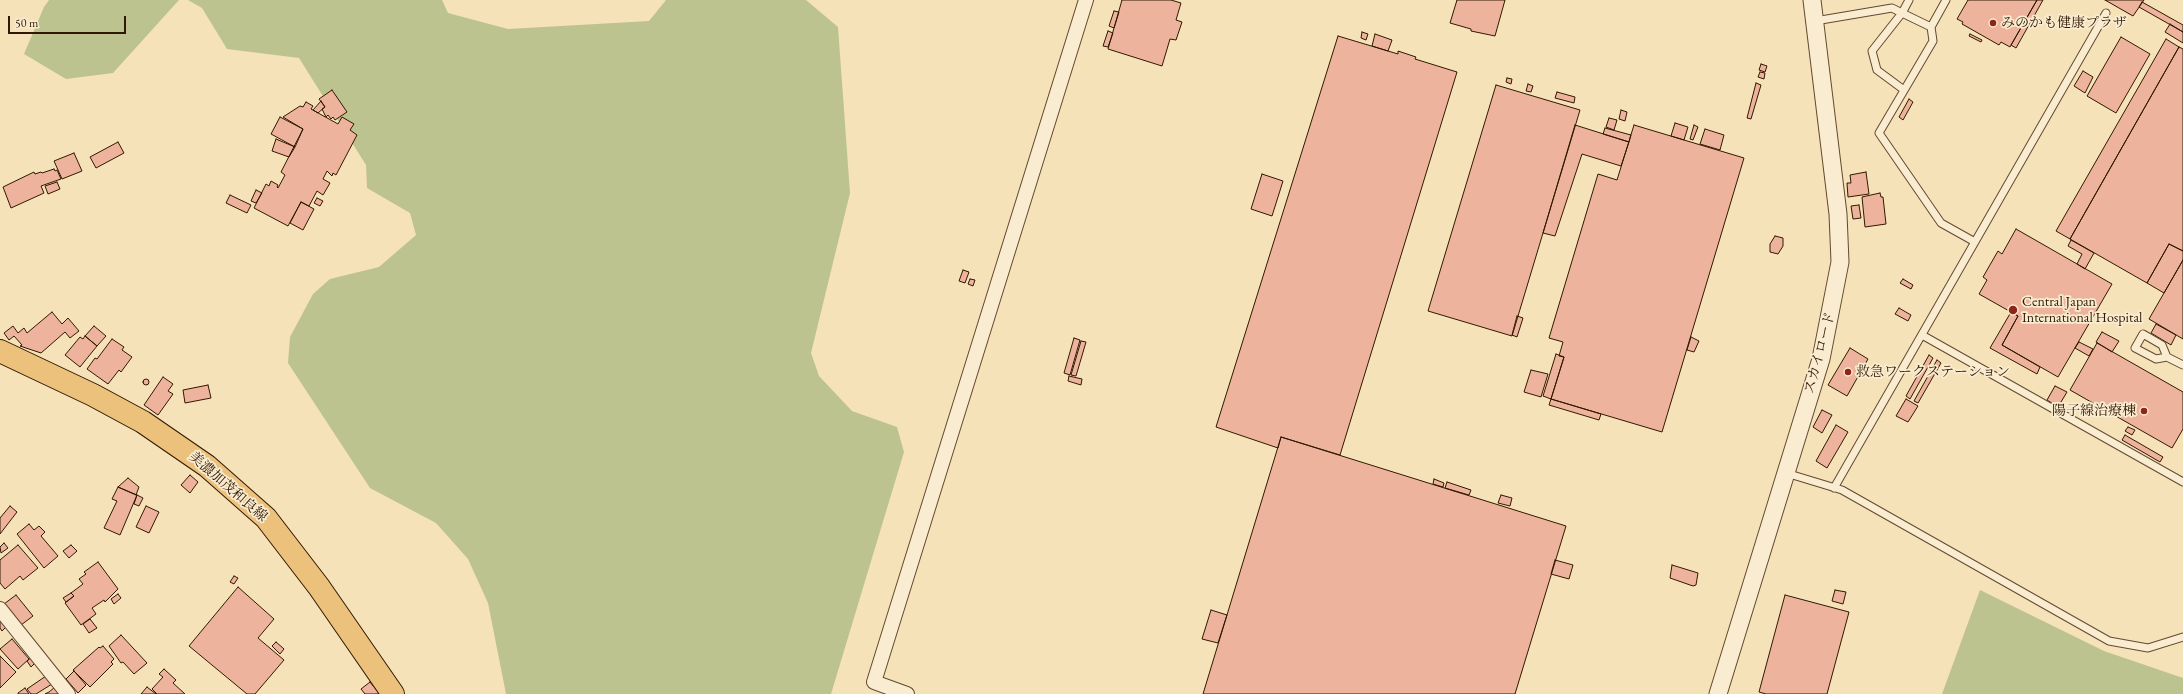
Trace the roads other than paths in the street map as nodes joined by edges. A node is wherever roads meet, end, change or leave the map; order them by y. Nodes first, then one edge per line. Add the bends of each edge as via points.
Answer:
1 (1086, 0) edge
2 (1812, 0) edge
3 (1909, 0) edge
4 (1946, 0) edge
5 (1902, 13) junction
6 (2106, 13) dead end
7 (1815, 22) junction
8 (1931, 27) junction
9 (1904, 90) junction
10 (1975, 242) junction
11 (1922, 335) junction
12 (0, 351) edge
13 (2167, 357) dead end
14 (2183, 365) edge
15 (1786, 473) junction
16 (2183, 482) edge
17 (1834, 488) junction
18 (0, 609) edge
19 (2183, 637) edge
20 (68, 694) edge
21 (394, 694) edge
22 (907, 694) edge
23 (1718, 694) edge

1 - 22 street via 874,682
2 - 7 street, スカイロード
3 - 5 lane
4 - 8 lane
5 - 7 lane via 1892,8
5 - 8 lane
5 - 9 lane via 1872,51 1877,70
6 - 10 lane
7 - 15 street, スカイロード via 1838,214 1840,262 1821,359
8 - 9 lane via 1933,41
9 - 10 lane via 1879,133 1941,223
10 - 11 lane
11 - 16 lane
11 - 17 lane
12 - 21 main road, 美濃加茂和良線 via 143,422 207,466 266,518 319,587
13 - 14 lane
15 - 17 lane
15 - 23 street, スカイロード
17 - 19 lane via 1842,490 2109,641 2148,648
18 - 20 street

